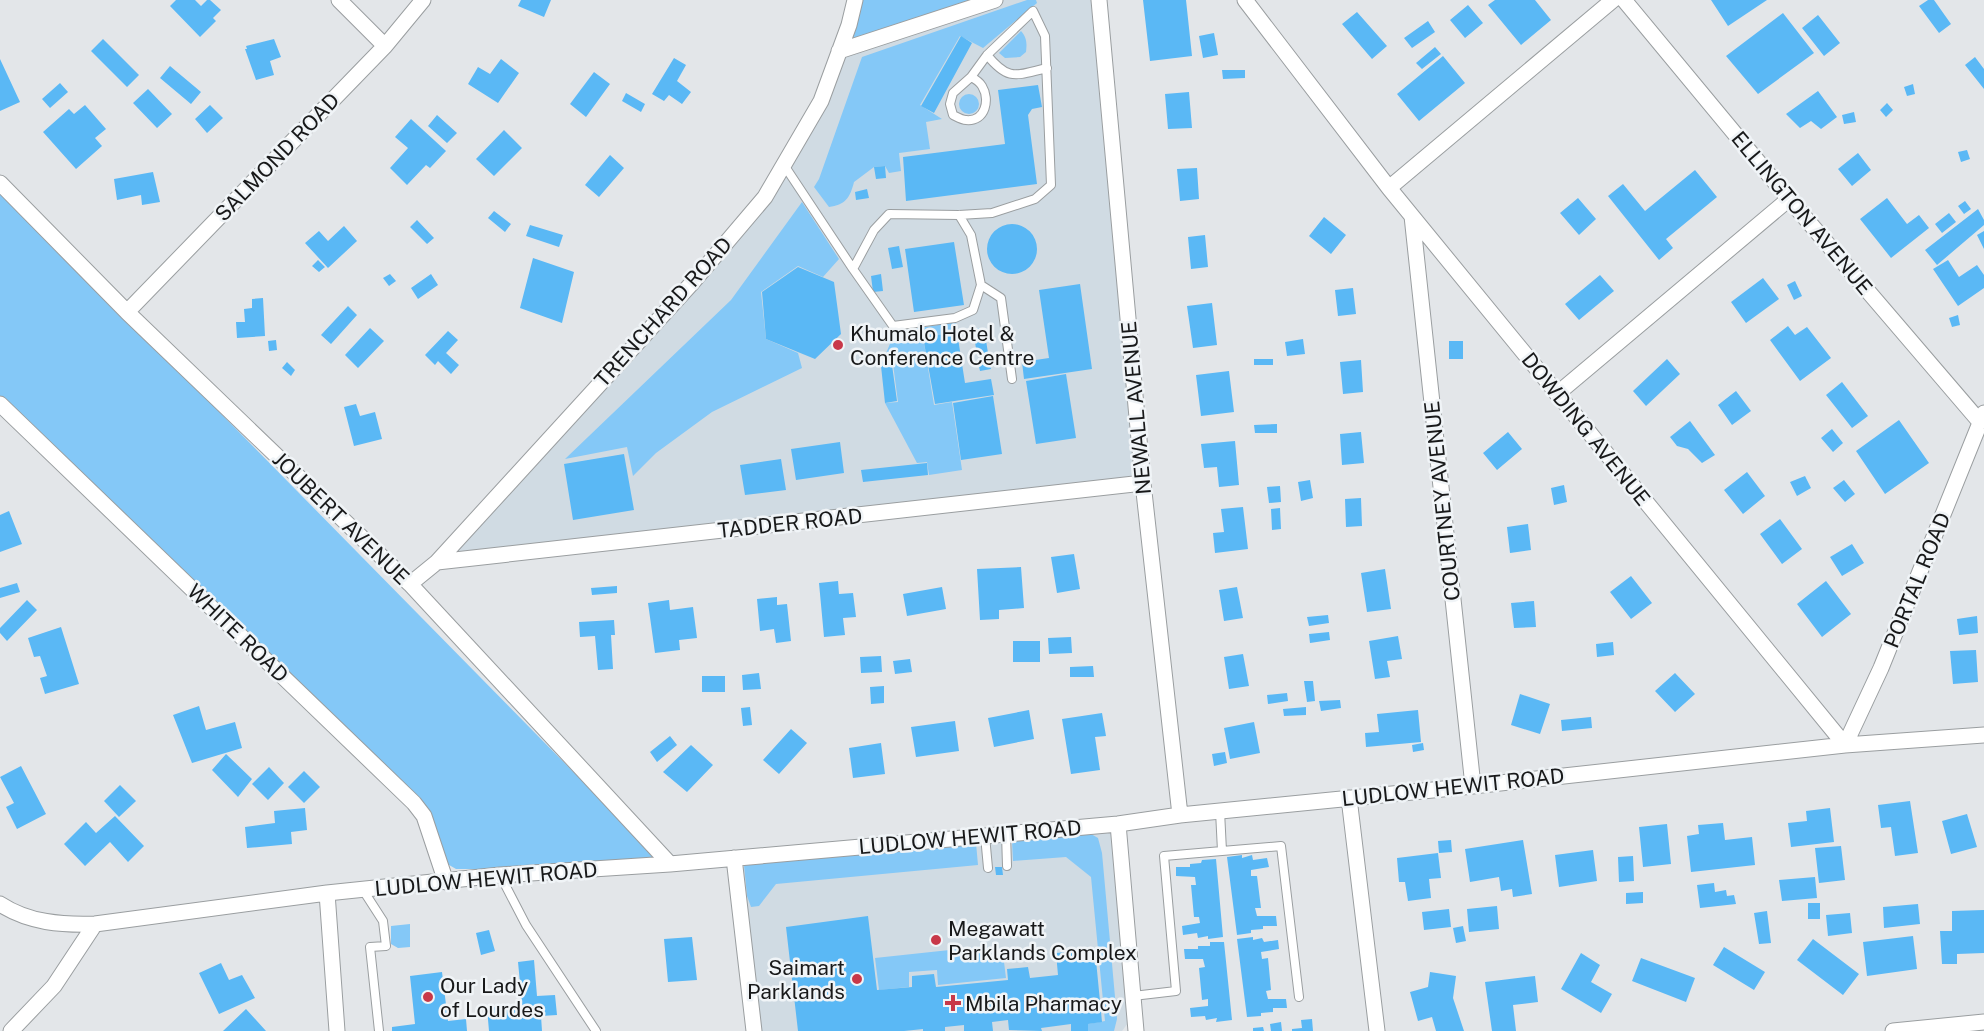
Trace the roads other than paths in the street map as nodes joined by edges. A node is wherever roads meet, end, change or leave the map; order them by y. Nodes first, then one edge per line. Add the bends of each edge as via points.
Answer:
1 (339, 0) edge
2 (423, 0) edge
3 (855, 0) edge
4 (995, 0) edge
5 (1100, 0) edge
6 (1245, 0) edge
7 (1613, 0) edge
8 (1624, 0) edge
9 (385, 46) junction
10 (839, 51) junction
11 (987, 55) junction
12 (1047, 68) junction
13 (971, 76) junction
14 (784, 165) junction
15 (0, 183) edge
16 (1389, 188) junction
17 (1789, 199) junction
18 (959, 215) junction
19 (1412, 215) junction
20 (853, 269) junction
21 (981, 285) junction
22 (127, 312) junction
23 (1012, 379) dead end
24 (1557, 394) junction
25 (0, 404) edge
26 (1983, 419) edge
27 (1143, 483) junction
28 (437, 562) junction
29 (410, 584) junction
30 (1984, 735) edge
31 (1845, 745) junction
32 (1473, 786) junction
33 (1349, 798) junction
34 (1220, 811) junction
35 (1180, 815) junction
36 (1118, 824) junction
37 (1006, 834) junction
38 (985, 836) junction
39 (1222, 850) junction
40 (734, 858) junction
41 (670, 864) junction
42 (1007, 866) dead end
43 (988, 868) dead end
44 (500, 875) junction
45 (446, 882) junction
46 (363, 890) junction
47 (327, 893) junction
48 (0, 904) edge
49 (95, 924) junction
50 (1133, 996) junction
51 (1299, 997) dead end
52 (1984, 1022) edge
53 (1133, 1027) edge
54 (11, 1031) edge
55 (337, 1031) edge
56 (380, 1031) edge
57 (596, 1031) edge
58 (754, 1031) edge
59 (1377, 1031) edge
60 (1893, 1031) edge

1 - 9 street
2 - 9 street, SALMOND ROAD
3 - 10 street, TRENCHARD ROAD
4 - 10 street
5 - 27 street, NEWALL AVENUE
6 - 16 street, DOWDING AVENUE
7 - 16 street
8 - 17 street, ELLINGTON AVENUE
9 - 22 street, SALMOND ROAD
10 - 14 street, TRENCHARD ROAD via 821,101
11 - 12 lane via 1005,73 1016,75
11 - 12 lane via 1033,11 1045,36
11 - 13 lane
12 - 18 lane via 1051,185 1035,199 992,213
13 - 13 lane via 953,93 950,104 953,115 965,121 982,114 987,102 981,83
14 - 20 lane
14 - 28 street, TRENCHARD ROAD via 765,197 692,283
15 - 22 street, JOUBERT AVENUE
16 - 19 street, DOWDING AVENUE
17 - 24 street
17 - 26 street, ELLINGTON AVENUE
18 - 20 lane via 889,214 874,230
18 - 21 lane via 971,236
19 - 24 street, DOWDING AVENUE
19 - 32 street, COURTNEY AVENUE
20 - 21 lane via 893,326 955,318 973,310
21 - 23 lane via 1001,298
22 - 29 street, JOUBERT AVENUE
24 - 31 street, DOWDING AVENUE
25 - 45 street, WHITE ROAD via 414,803 424,816
26 - 31 street, PORTAL ROAD via 1881,668
27 - 28 street, TADDER ROAD
27 - 35 street, NEWALL AVENUE
28 - 29 street, TRENCHARD ROAD
29 - 41 street, JOUBERT AVENUE
30 - 31 street
31 - 32 street, LUDLOW HEWIT ROAD
32 - 33 street, LUDLOW HEWIT ROAD
33 - 34 street, LUDLOW HEWIT ROAD
33 - 59 street
34 - 35 street, LUDLOW HEWIT ROAD
34 - 39 lane
35 - 36 street, LUDLOW HEWIT ROAD
36 - 37 street, LUDLOW HEWIT ROAD
36 - 50 street
37 - 38 street, LUDLOW HEWIT ROAD
37 - 42 lane
38 - 40 street, LUDLOW HEWIT ROAD
38 - 43 lane
39 - 50 lane via 1164,856 1176,992
39 - 51 lane via 1281,846
40 - 41 street, LUDLOW HEWIT ROAD
40 - 58 street
41 - 44 street, LUDLOW HEWIT ROAD
44 - 45 street, LUDLOW HEWIT ROAD
44 - 57 lane via 526,925
45 - 46 street, LUDLOW HEWIT ROAD
46 - 47 street, LUDLOW HEWIT ROAD
46 - 56 lane via 383,921 386,946 370,947
47 - 49 street, LUDLOW HEWIT ROAD
47 - 55 street
48 - 49 street, LUDLOW HEWIT ROAD via 33,919 61,925
49 - 54 street via 54,986
50 - 53 street
52 - 60 street

